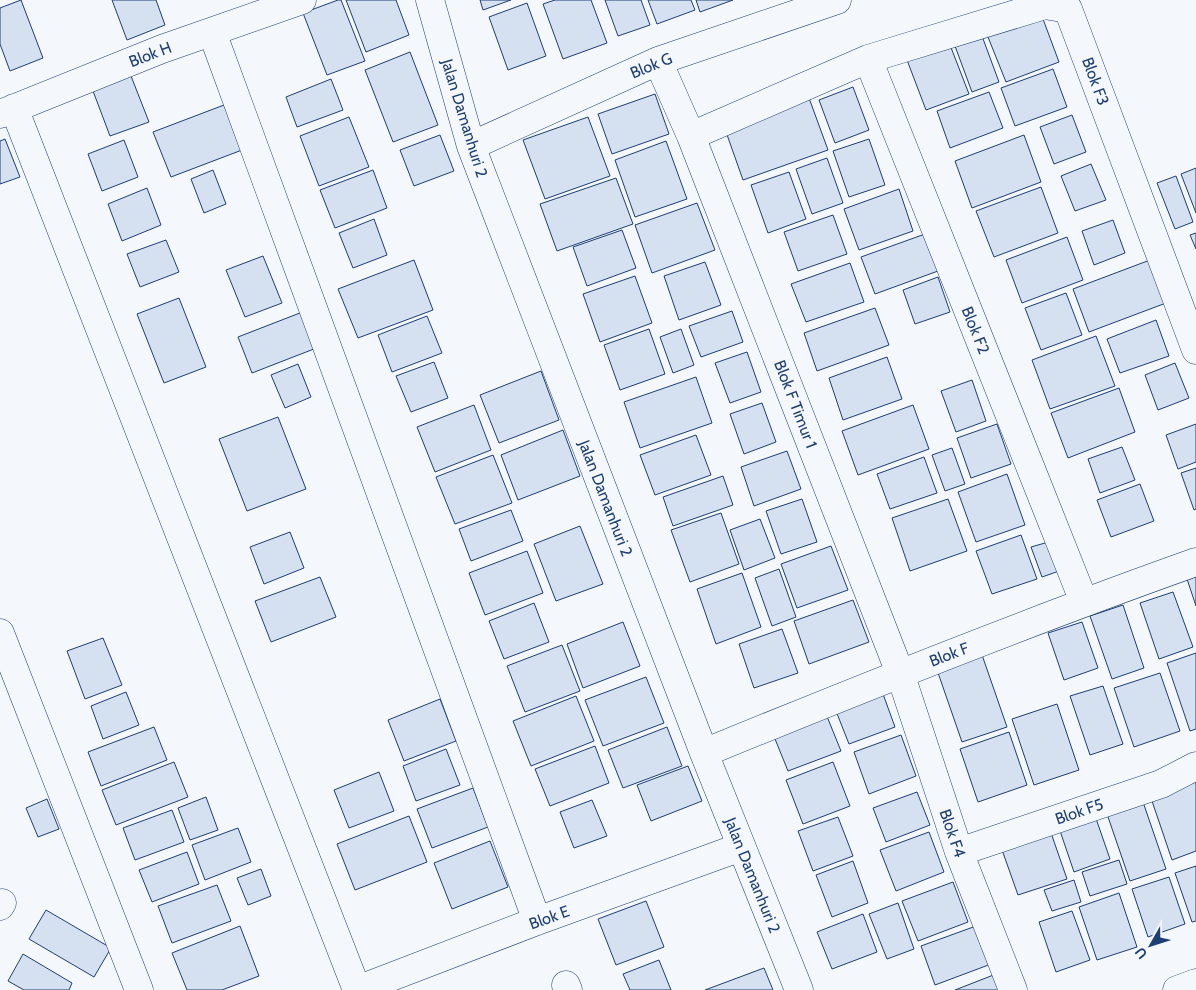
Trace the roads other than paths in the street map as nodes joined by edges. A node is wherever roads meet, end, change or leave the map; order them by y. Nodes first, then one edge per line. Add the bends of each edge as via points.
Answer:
1 (302, 0) edge
2 (430, 0) edge
3 (837, 0) edge
4 (212, 32) junction
5 (868, 59) junction
6 (658, 61) junction
7 (7, 111) edge
8 (691, 136) junction
9 (471, 146) junction
10 (1196, 350) edge
11 (1196, 562) edge
12 (1084, 602) junction
13 (0, 633) edge
14 (900, 673) junction
15 (704, 753) junction
16 (1196, 766) edge
17 (742, 847) junction
18 (959, 852) junction
19 (537, 921) junction
20 (1196, 983) edge
21 (139, 990) edge
22 (357, 990) edge
23 (798, 990) edge
24 (1013, 990) edge
25 (1177, 990) edge

1 - 4 street, Blok H
2 - 9 street, Jalan Damanhuri 2
3 - 6 street, Blok G
4 - 7 street, Blok H
4 - 19 street
5 - 8 street
5 - 10 street, Blok F3 via 1045,5 1068,9
5 - 12 street, Blok F2
6 - 8 street, Blok F Timur 1
6 - 9 street, Blok G
7 - 22 street
8 - 14 street, Blok F Timur 1
9 - 15 street, Jalan Damanhuri 2
11 - 12 street, Blok F
12 - 14 street, Blok F
13 - 21 street
14 - 15 street, Blok F
14 - 18 street, Blok F4
15 - 17 street, Jalan Damanhuri 2
16 - 18 street, Blok F5 via 1161,784
17 - 19 street, Blok E
17 - 23 street, Jalan Damanhuri 2
18 - 24 street, Blok F4
19 - 22 street, Blok E
20 - 25 street

